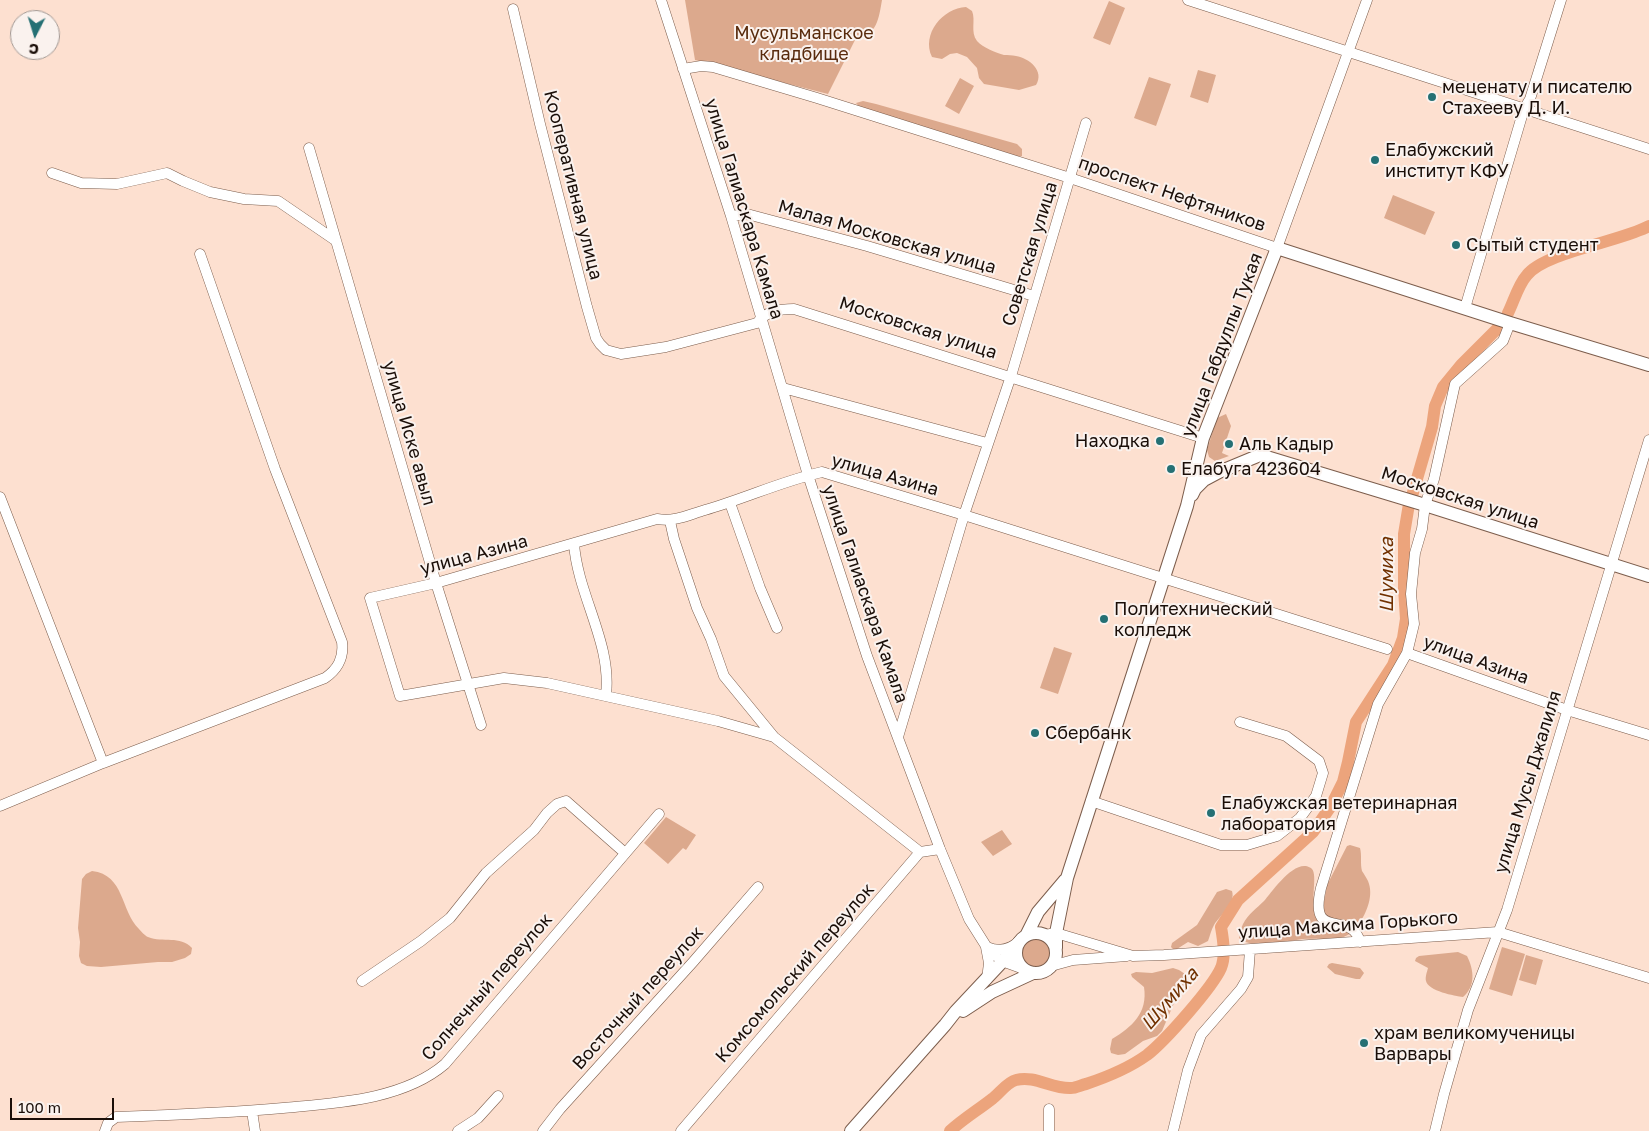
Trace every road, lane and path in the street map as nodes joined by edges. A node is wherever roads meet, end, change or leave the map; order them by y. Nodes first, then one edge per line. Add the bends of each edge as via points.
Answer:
1 (661, 0) edge
2 (1188, 0) edge
3 (1367, 0) edge
4 (1561, 0) edge
5 (513, 9) dead end
6 (1348, 53) junction
7 (683, 69) junction
8 (1524, 109) junction
9 (1086, 123) dead end
10 (310, 148) dead end
11 (1649, 149) edge
12 (52, 173) dead end
13 (1070, 178) junction
14 (731, 216) junction
15 (336, 240) junction
16 (1277, 248) junction
17 (200, 254) dead end
18 (1034, 296) junction
19 (1465, 308) junction
20 (761, 318) junction
21 (1510, 323) junction
22 (621, 354) joint
23 (1649, 365) edge
24 (1011, 376) junction
25 (783, 388) junction
26 (1203, 438) junction
27 (1649, 440) edge
28 (987, 443) junction
29 (1200, 452) junction
30 (1219, 472) junction
31 (808, 475) junction
32 (0, 498) edge
33 (730, 503) junction
34 (1425, 504) junction
35 (1187, 506) junction
36 (964, 515) junction
37 (670, 521) junction
38 (574, 544) junction
39 (1611, 564) junction
40 (1649, 576) edge
41 (1164, 580) junction
42 (436, 584) junction
43 (777, 628) dead end
44 (1386, 650) dead end
45 (1407, 653) junction
46 (468, 684) junction
47 (606, 696) junction
48 (1566, 710) junction
49 (1240, 722) dead end
50 (481, 725) dead end
51 (1649, 735) edge
52 (774, 737) junction
53 (898, 737) junction
54 (103, 763) junction
55 (1091, 801) junction
56 (0, 806) edge
57 (659, 814) dead end
58 (940, 849) junction
59 (920, 852) junction
60 (625, 853) junction
61 (1067, 878) junction
62 (758, 887) dead end
63 (1498, 932) junction
64 (1050, 934) junction
65 (1021, 941) junction
66 (1360, 942) junction
67 (986, 946) junction
68 (1250, 950) junction
69 (1134, 956) junction
70 (1002, 962) junction
71 (1052, 966) junction
72 (1029, 971) junction
73 (1649, 978) edge
74 (987, 979) junction
75 (362, 981) dead end
76 (945, 1025) junction
77 (498, 1096) dead end
78 (1049, 1109) dead end
79 (252, 1110) junction
80 (105, 1131) edge
81 (255, 1131) edge
82 (458, 1131) edge
83 (543, 1131) edge
84 (681, 1131) edge
85 (851, 1131) edge
86 (1049, 1131) edge
87 (1173, 1131) edge
88 (1435, 1131) edge

1 - 7 street, улица Галиаскара Камала
2 - 6 street
3 - 6 street, улица Габдуллы Тукая
4 - 8 street
5 - 22 street, Кооперативная улица via 596,338 606,350
6 - 8 street
6 - 16 street, улица Габдуллы Тукая
7 - 13 street, проспект Нефтяников via 713,67
7 - 14 street, улица Галиаскара Камала
8 - 11 street
8 - 19 street
9 - 13 street, Советская улица
10 - 15 street, улица Иске авыл
12 - 15 street via 81,183 117,184 167,173 210,192 278,201
13 - 16 street, проспект Нефтяников
13 - 18 street, Советская улица
14 - 18 street, Малая Московская улица via 756,216
14 - 20 street, улица Галиаскара Камала
15 - 42 street, улица Иске авыл
16 - 19 main road, проспект Нефтяников
16 - 26 main road, улица Габдуллы Тукая
17 - 54 street via 275,469 342,642 342,656 337,667 325,678
18 - 24 street, Советская улица
19 - 21 main road, проспект Нефтяников
20 - 22 street, Московская улица via 757,323 713,336
20 - 24 street, Московская улица via 784,309 803,310
20 - 25 street, улица Галиаскара Камала
21 - 23 main road, проспект Нефтяников
21 - 34 street via 1503,341 1455,384
24 - 26 street, Московская улица
24 - 28 street, Советская улица
25 - 28 street
25 - 31 street, улица Галиаскара Камала
26 - 29 main road, улица Габдуллы Тукая
27 - 39 street, улица Мусы Джалиля
28 - 36 street, Советская улица
29 - 30 main road via 1201,464
29 - 35 main road, улица Габдуллы Тукая
30 - 34 main road, Московская улица via 1260,455
30 - 35 main road via 1195,489
31 - 33 street, улица Азина
31 - 36 street, улица Азина via 822,472
31 - 53 street, улица Галиаскара Камала via 867,656
32 - 54 street
33 - 37 street, улица Азина
33 - 43 street
34 - 39 main road, Московская улица
34 - 45 street via 1415,552 1411,594 1414,624
35 - 41 main road, улица Габдуллы Тукая
36 - 41 street, улица Азина
36 - 53 street, Советская улица
37 - 38 street, улица Азина via 657,519
37 - 52 street via 697,608 724,676
38 - 42 street, улица Азина
38 - 47 street via 607,666
39 - 40 main road, Московская улица
39 - 48 street, улица Мусы Джалиля
41 - 44 street, улица Азина
41 - 55 main road, улица Габдуллы Тукая
42 - 46 street, улица Иске авыл
42 - 46 street, улица Азина via 370,598 400,696
45 - 48 street, улица Азина
45 - 66 street via 1378,704 1319,900 1321,918 1351,928
46 - 47 street via 504,678 547,683
46 - 50 street, улица Иске авыл
47 - 52 street
48 - 51 street, улица Азина
48 - 63 street, улица Мусы Джалиля
49 - 55 street via 1286,736 1319,761 1323,773 1316,796 1300,818 1277,836 1247,845 1220,845
52 - 59 street
53 - 58 street, улица Галиаскара Камала
54 - 56 street
55 - 61 main road, улица Габдуллы Тукая
57 - 60 street, Солнечный переулок
58 - 59 street
58 - 67 street, улица Галиаскара Камала via 969,918
59 - 84 street, Комсомольский переулок
60 - 75 street via 566,801 557,804 534,830 486,873 450,918 421,942
60 - 79 street, Солнечный переулок via 434,1073 402,1088 336,1103
61 - 64 main road, улица Габдуллы Тукая
61 - 65 main road, улица Габдуллы Тукая via 1038,912
62 - 83 street, Восточный переулок
63 - 66 street, улица Максима Горького
63 - 73 street, улица Максима Горького
63 - 88 street, улица Мусы Джалиля via 1468,1010
64 - 65 main road, улица Максима Горького via 1039,933
64 - 69 street, улица Максима Горького
64 - 71 main road via 1056,948
65 - 67 street via 1003,950
65 - 70 main road
65 - 72 main road via 1017,960
66 - 68 street, улица Максима Горького
67 - 70 street, улица Галиаскара Камала
67 - 74 street
68 - 69 street, улица Максима Горького
68 - 87 street via 1248,978 1201,1035 1188,1070
69 - 71 street via 1073,960
70 - 72 street, улица Галиаскара Камала
70 - 74 main road
71 - 72 main road via 1046,970
72 - 76 main road via 973,1004
74 - 76 main road
76 - 85 main road
77 - 82 street via 478,1118
78 - 86 street
79 - 80 street, Солнечный переулок via 116,1117 108,1123
79 - 81 street

